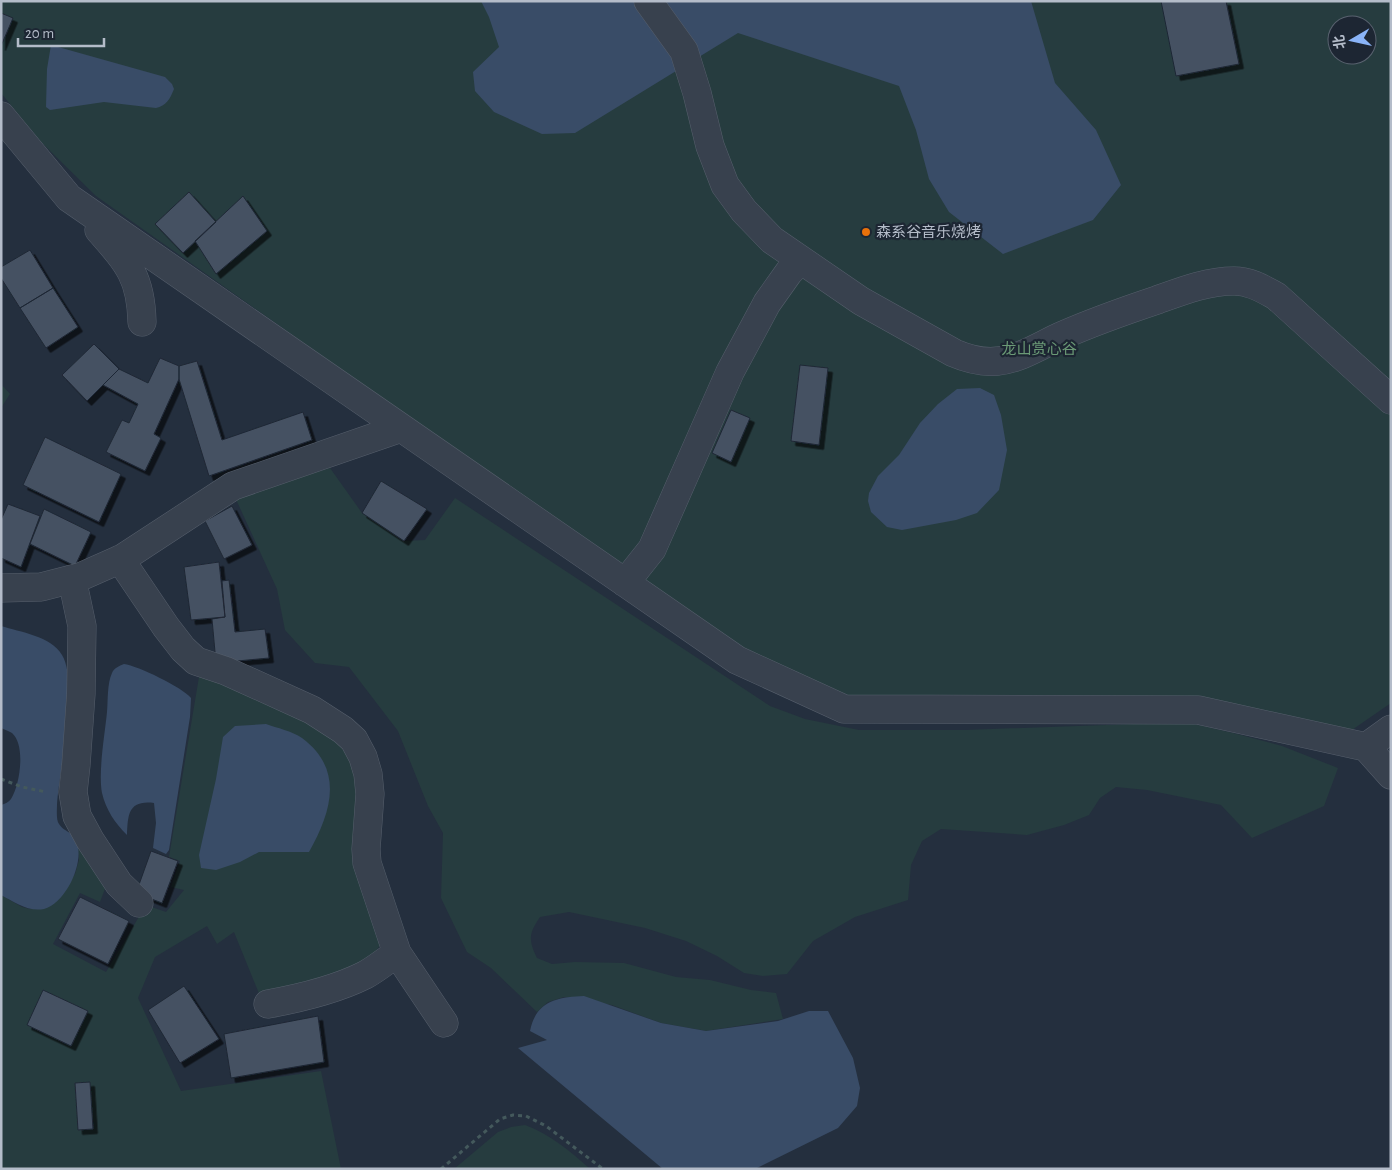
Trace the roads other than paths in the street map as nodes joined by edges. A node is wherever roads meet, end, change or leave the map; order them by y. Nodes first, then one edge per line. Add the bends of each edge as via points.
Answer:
1 (648, 1) edge
2 (1, 116) edge
3 (69, 198) junction
4 (801, 260) junction
5 (142, 322) dead end
6 (1391, 400) edge
7 (401, 428) junction
8 (120, 559) junction
9 (72, 578) junction
10 (625, 583) junction
11 (1, 588) edge
12 (1391, 729) edge
13 (1366, 747) junction
14 (1391, 775) edge
15 (139, 903) dead end
16 (397, 953) junction
17 (268, 1004) dead end
18 (444, 1023) dead end

1 - 4 street via 684,51 710,146 725,185 744,212 772,240
2 - 3 street
3 - 5 street via 126,263 140,298
3 - 7 street
4 - 6 street via 861,301 954,353 985,362 1017,356 1098,320 1189,289 1235,281 1256,285 1276,296
4 - 10 street via 767,303 730,372 652,549
7 - 8 street via 233,486
7 - 10 street
8 - 9 street
8 - 16 street via 166,627 196,661 312,710 354,740 368,774 368,863
9 - 11 street via 41,587
9 - 15 street via 82,626 81,694 73,794 77,816 119,884
10 - 13 street via 737,660 844,709 1198,710
12 - 13 street
13 - 14 street
16 - 17 street via 366,975 337,987
16 - 18 street

